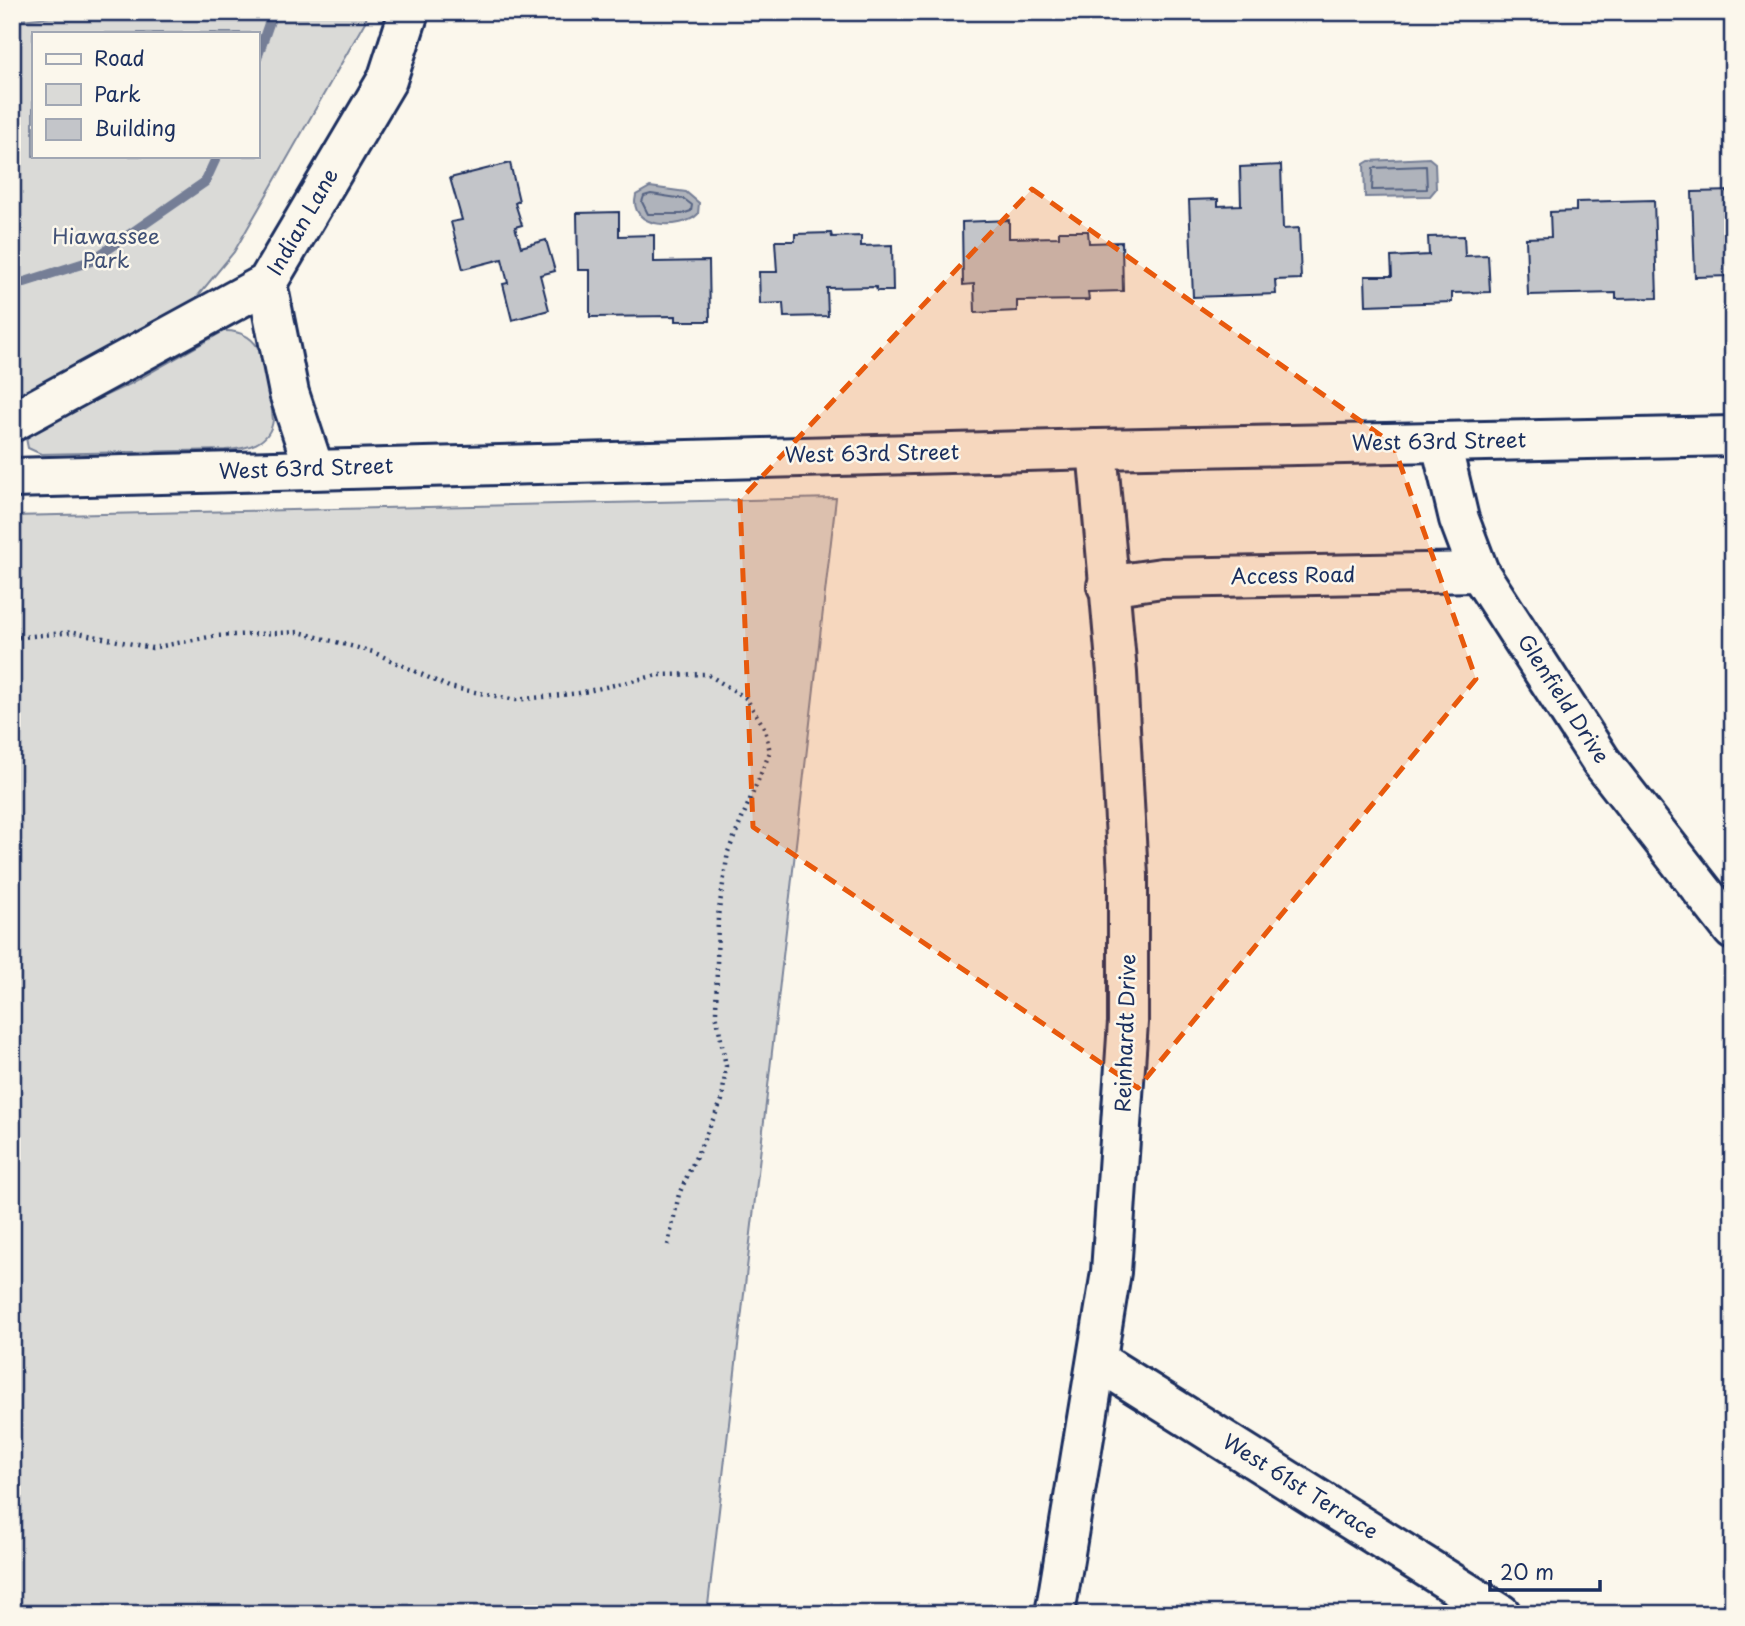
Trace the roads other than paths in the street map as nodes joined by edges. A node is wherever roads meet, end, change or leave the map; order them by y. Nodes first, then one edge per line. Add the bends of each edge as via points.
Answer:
1 (409, 12) edge
2 (267, 283) junction
3 (12, 422) edge
4 (1733, 436) edge
5 (1441, 443) junction
6 (1097, 449) junction
7 (314, 469) junction
8 (12, 478) edge
9 (1479, 572) junction
10 (1107, 586) junction
11 (1733, 930) edge
12 (1098, 1361) junction
13 (1055, 1614) edge
14 (1501, 1614) edge

1 - 2 street, Indian Lane via 387,79
2 - 3 street, Indian Lane
2 - 7 street via 289,393
4 - 5 street, West 63rd Street
5 - 6 street, West 63rd Street
5 - 9 street, Glenfield Drive via 1459,519
6 - 7 street, West 63rd Street
6 - 10 street, Reinhardt Drive
7 - 8 street, West 63rd Street
9 - 10 street, Access Road via 1163,578
9 - 11 street, Glenfield Drive via 1601,761
10 - 12 street, Reinhardt Drive via 1117,673 1128,876 1128,1022 1111,1272
12 - 13 street, Reinhardt Drive
12 - 14 street, West 61st Terrace

